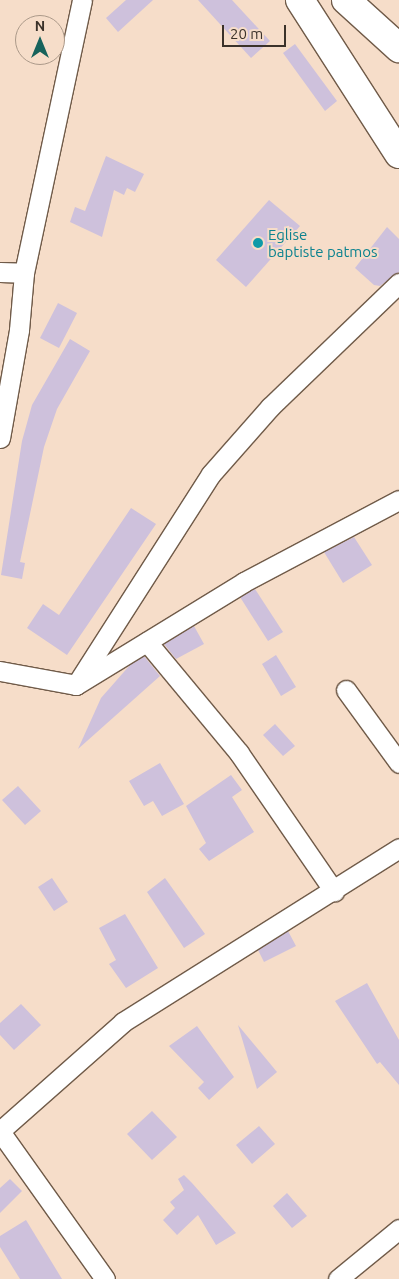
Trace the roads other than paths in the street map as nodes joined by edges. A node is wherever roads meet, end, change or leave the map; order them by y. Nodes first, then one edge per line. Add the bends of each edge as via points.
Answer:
1 (82, 0) edge
2 (300, 0) edge
3 (346, 0) edge
4 (399, 48) edge
5 (399, 154) edge
6 (0, 272) edge
7 (24, 273) junction
8 (399, 283) edge
9 (0, 438) edge
10 (399, 500) edge
11 (147, 642) junction
12 (0, 671) edge
13 (76, 686) junction
14 (346, 690) dead end
15 (399, 762) edge
16 (399, 848) edge
17 (334, 891) junction
18 (399, 1229) edge
19 (105, 1279) edge
20 (338, 1279) edge

1 - 7 street
2 - 5 main road
3 - 4 main road
6 - 7 street
7 - 9 street via 19,330
8 - 13 street via 277,400 211,474
10 - 11 street via 244,582
11 - 13 street
11 - 17 street via 239,753
12 - 13 street
14 - 15 street
16 - 17 street
17 - 19 street via 123,1022 0,1130
18 - 20 street

